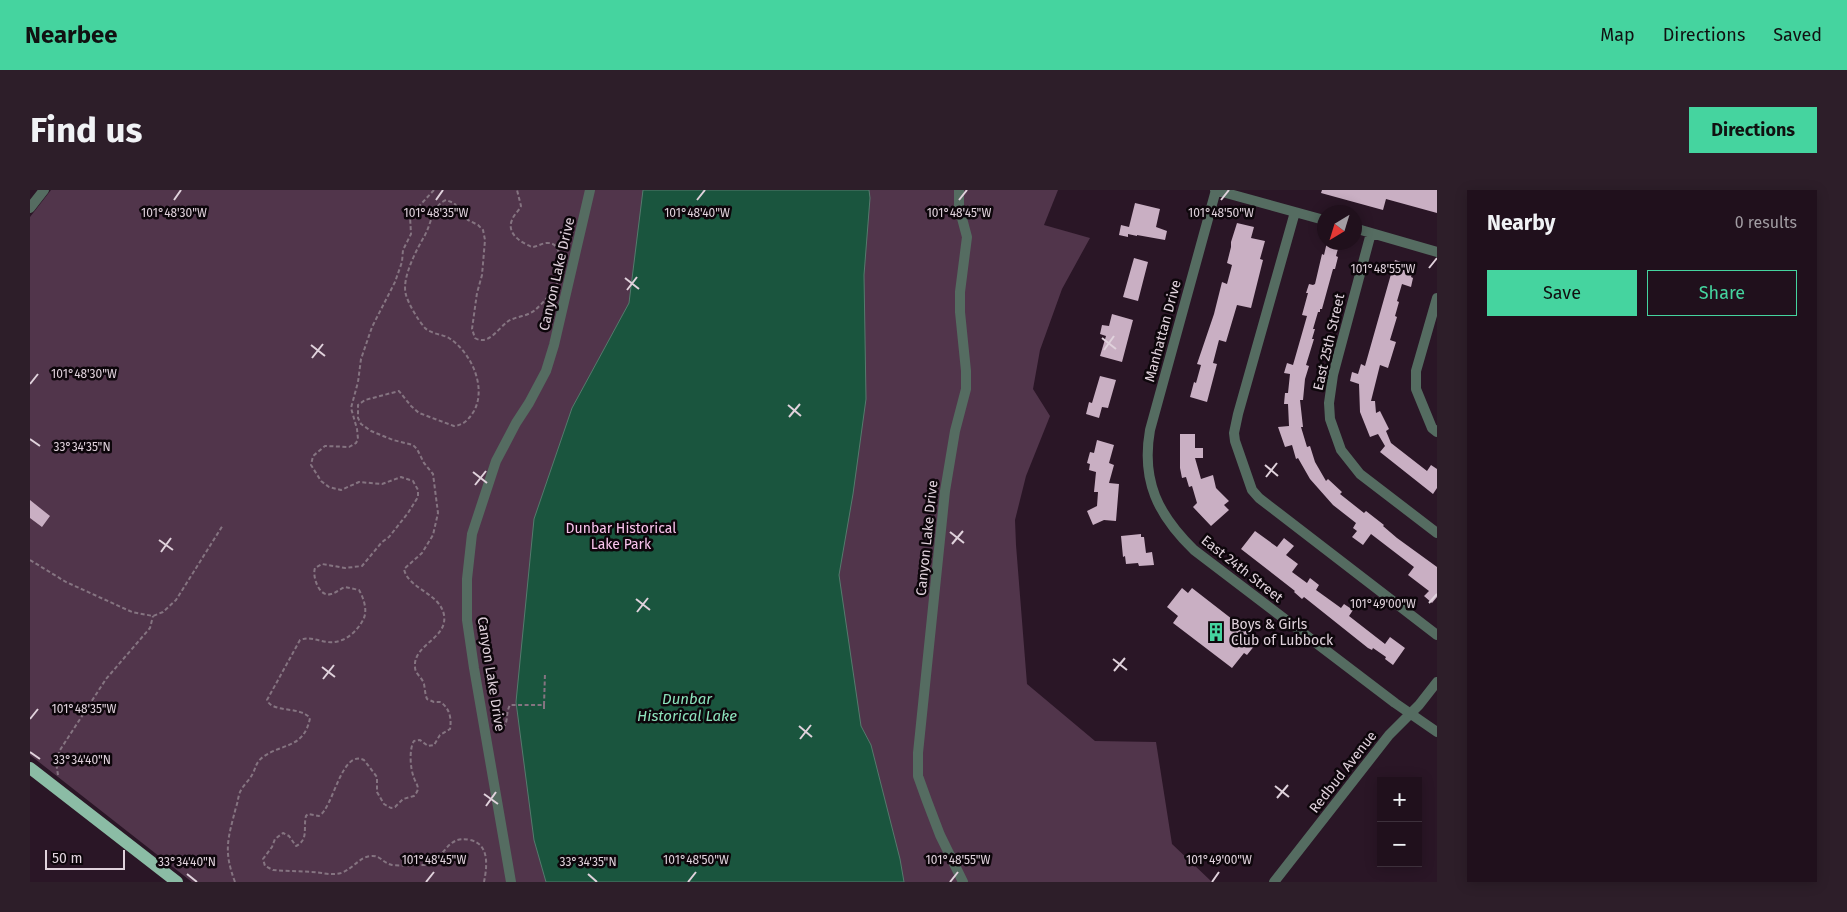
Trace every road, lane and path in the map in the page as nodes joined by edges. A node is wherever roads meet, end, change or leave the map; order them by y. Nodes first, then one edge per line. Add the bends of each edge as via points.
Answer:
1 (44, 190) edge
2 (434, 190) edge
3 (518, 190) edge
4 (590, 190) edge
5 (959, 190) edge
6 (1219, 190) edge
7 (30, 208) edge
8 (1295, 212) junction
9 (1317, 218) edge
10 (1362, 230) edge
11 (1371, 233) junction
12 (1437, 252) edge
13 (1437, 298) edge
14 (1437, 432) edge
15 (1150, 480) joint
16 (223, 525) dead end
17 (1437, 533) edge
18 (30, 560) edge
19 (153, 616) junction
20 (1437, 635) edge
21 (545, 673) dead end
22 (1437, 682) edge
23 (544, 705) junction
24 (544, 710) dead end
25 (1410, 713) junction
26 (485, 728) junction
27 (1437, 732) edge
28 (30, 768) edge
29 (63, 794) junction
30 (177, 882) edge
31 (236, 882) edge
32 (484, 882) edge
33 (511, 882) edge
34 (963, 882) edge
35 (1274, 882) edge

1 - 7 street
2 - 31 path via 410,216 411,234 403,250 402,262 361,359 351,408 357,429 356,444 349,447 325,446 310,461 321,481 336,490 359,482 382,484 400,477 416,485 418,497 389,537 362,566 345,568 322,564 315,568 315,580 326,594 346,587 359,590 365,616 358,629 347,638 326,642 310,638 300,640 267,700 274,708 286,708 310,718 306,731 296,743 264,756 258,762 239,793 228,850 228,865
3 - 32 path via 521,206 511,220 513,233 518,240 532,247 548,243 556,246 560,263 554,288 535,310 507,322 486,340 475,338 472,329 482,274 483,230 446,200 434,211 405,285 408,301 426,328 456,343 470,360 479,396 470,418 460,426 454,426 419,413 399,390 365,400 358,406 361,424 393,440 413,445 433,474 438,513 433,535 422,553 404,569 413,582 438,603 444,614 441,631 421,651 414,665 423,681 427,698 448,708 450,729 440,735 434,745 428,746 420,740 412,743 410,754 418,786 414,796 391,808 378,796 377,777 369,764 360,758 351,761 333,789 326,810 319,816 306,816 302,843 296,846 286,834 280,834 263,859 265,866 273,870 334,875 372,856 393,865 429,864 450,844 469,839 479,844 484,852
4 - 26 street, Canyon Lake Drive via 546,371 496,461 472,534 467,620
5 - 34 street, Canyon Lake Drive via 959,207 967,237 960,292 966,389 945,491 918,776 940,835
6 - 8 street
6 - 15 street, Manhattan Drive via 1150,430 1147,464
8 - 9 street
8 - 20 street via 1238,414 1235,441 1252,490 1259,498
10 - 11 street
11 - 12 street
11 - 17 street, East 25th Street via 1333,375 1330,419 1341,450 1360,474
13 - 14 street via 1416,372 1416,389 1432,428
15 - 25 street, East 24th Street via 1154,497 1163,513 1194,550
16 - 19 path via 176,600
18 - 19 path via 66,582 132,612
19 - 29 path via 150,628 106,680 60,750 56,762
21 - 23 path
22 - 25 street, Redbud Avenue
23 - 24 path
23 - 26 path via 510,705 504,725
25 - 27 street, East 24th Street
25 - 35 street, Redbud Avenue via 1389,735
26 - 33 street, Canyon Lake Drive
28 - 29 main road
29 - 30 main road

